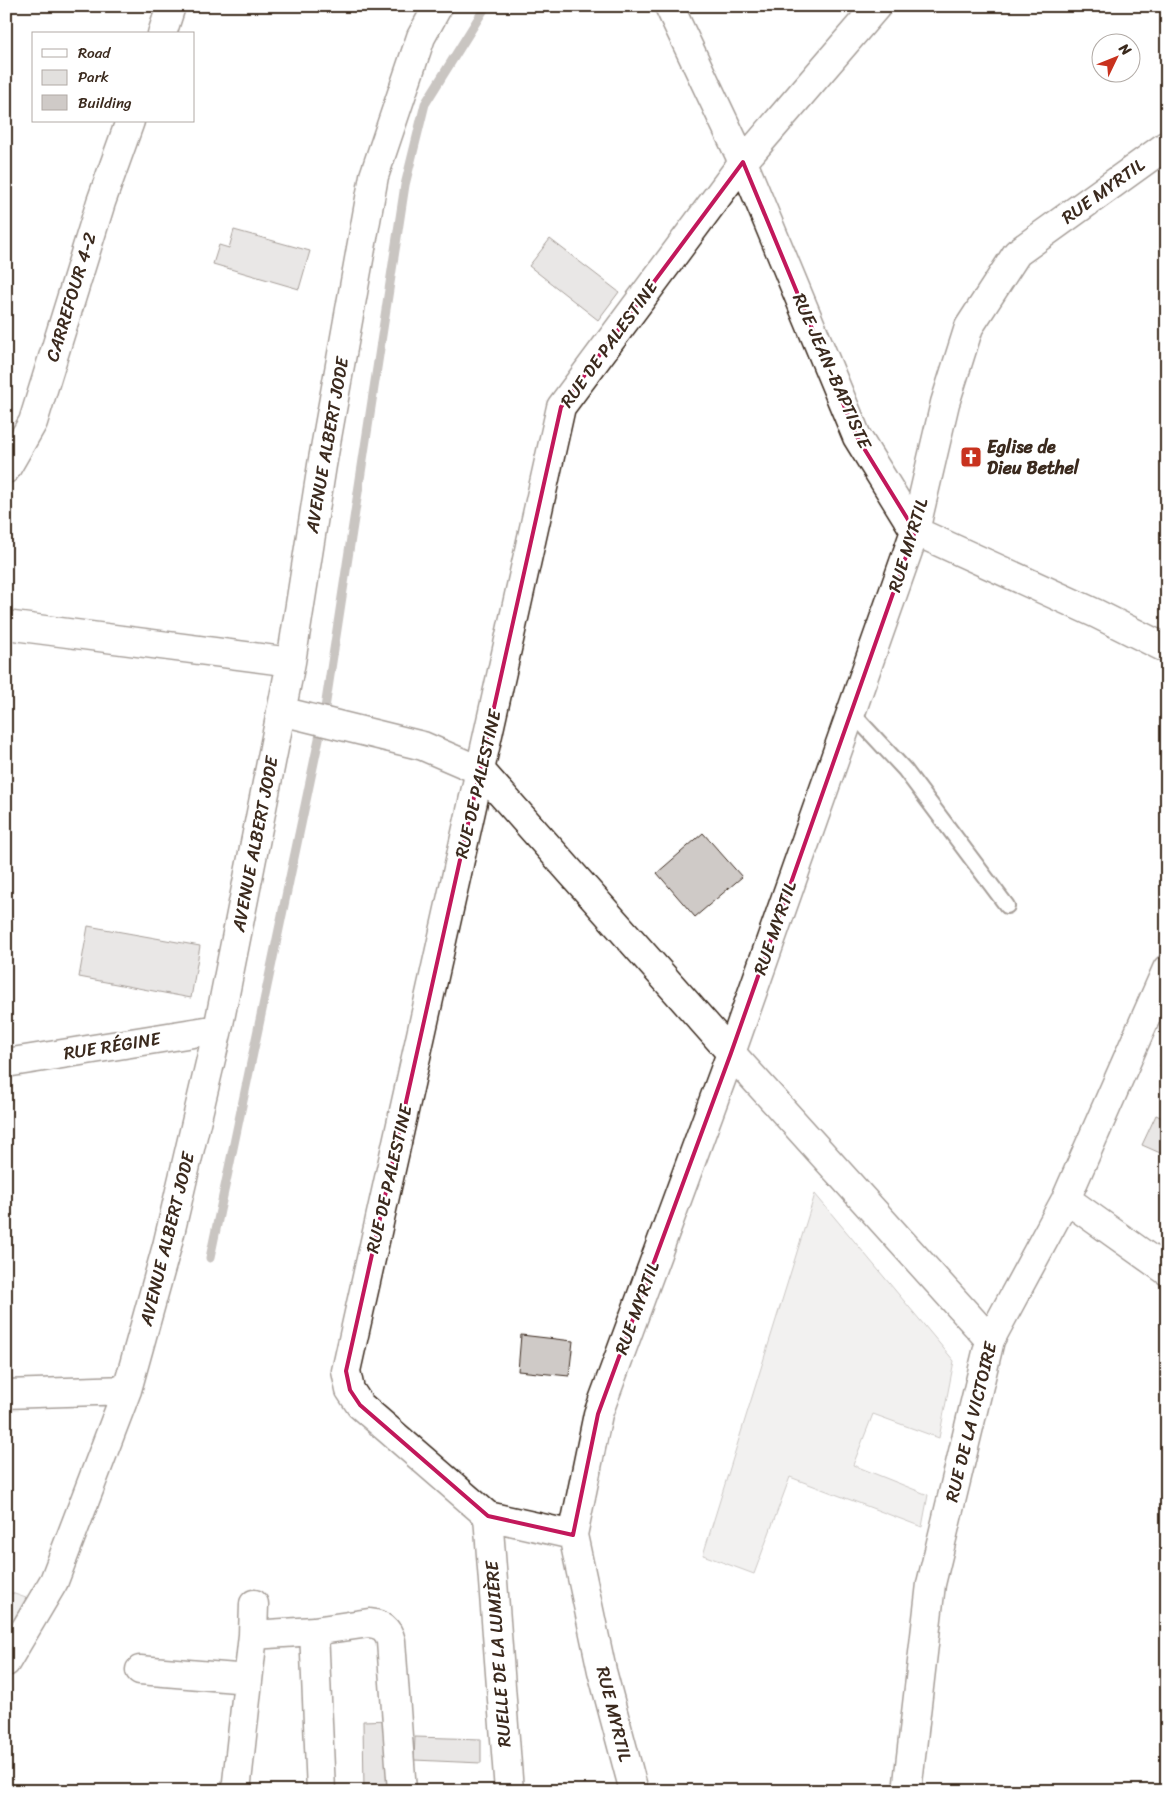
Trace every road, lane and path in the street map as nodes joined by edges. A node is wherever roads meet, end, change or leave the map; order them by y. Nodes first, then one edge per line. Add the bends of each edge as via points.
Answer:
1 (171, 6) edge
2 (438, 6) edge
3 (669, 6) edge
4 (877, 6) edge
5 (163, 32) edge
6 (130, 122) edge
7 (1167, 145) edge
8 (743, 162) junction
9 (6, 469) edge
10 (915, 531) junction
11 (6, 625) edge
12 (1167, 649) edge
13 (291, 662) junction
14 (282, 711) junction
15 (851, 712) junction
16 (481, 771) junction
17 (1007, 906) dead end
18 (1167, 969) edge
19 (218, 1029) junction
20 (731, 1053) junction
21 (6, 1063) edge
22 (1066, 1199) junction
23 (1167, 1271) edge
24 (990, 1340) junction
25 (127, 1390) junction
26 (6, 1394) edge
27 (488, 1516) junction
28 (574, 1535) junction
29 (254, 1604) dead end
30 (314, 1631) junction
31 (253, 1635) junction
32 (6, 1662) edge
33 (140, 1670) dead end
34 (248, 1679) junction
35 (236, 1791) edge
36 (321, 1791) edge
37 (402, 1791) edge
38 (508, 1791) edge
39 (634, 1791) edge
40 (906, 1791) edge

1 - 5 street
2 - 13 street, AVENUE ALBERT JODE via 421,37 374,176 322,465
3 - 8 street, RUE JEAN-BAPTISTE
4 - 8 street, RUE DE PALESTINE
6 - 9 street, CARREFOUR 4-2 via 32,422
7 - 10 street, RUE MYRTIL via 1017,253 970,327 946,403
8 - 10 street, RUE JEAN-BAPTISTE via 857,437
8 - 16 street, RUE DE PALESTINE via 561,407
10 - 12 street
10 - 15 street, RUE MYRTIL
11 - 13 street
13 - 14 street, AVENUE ALBERT JODE
14 - 16 street via 423,746
14 - 19 street, AVENUE ALBERT JODE
15 - 17 lane via 905,770
15 - 20 street, RUE MYRTIL
16 - 20 street
16 - 27 street, RUE DE PALESTINE via 346,1371 350,1390 360,1405
18 - 22 street, RUE DE LA VICTOIRE
19 - 21 street, RUE RÉGINE
19 - 25 street, AVENUE ALBERT JODE via 167,1246
20 - 24 street
20 - 28 street, RUE MYRTIL via 598,1414
22 - 23 street
22 - 24 street, RUE DE LA VICTOIRE
24 - 40 street, RUE DE LA VICTOIRE via 931,1584
25 - 26 street
25 - 32 street, AVENUE ALBERT JODE via 54,1581
27 - 28 street, RUE DE PALESTINE
27 - 38 street, RUELLE DE LA LUMIÈRE
28 - 39 street, RUE MYRTIL via 602,1671
29 - 31 street
30 - 31 street
30 - 36 street
30 - 37 street via 369,1622 377,1623 389,1633
31 - 34 street
33 - 34 street
34 - 35 street

